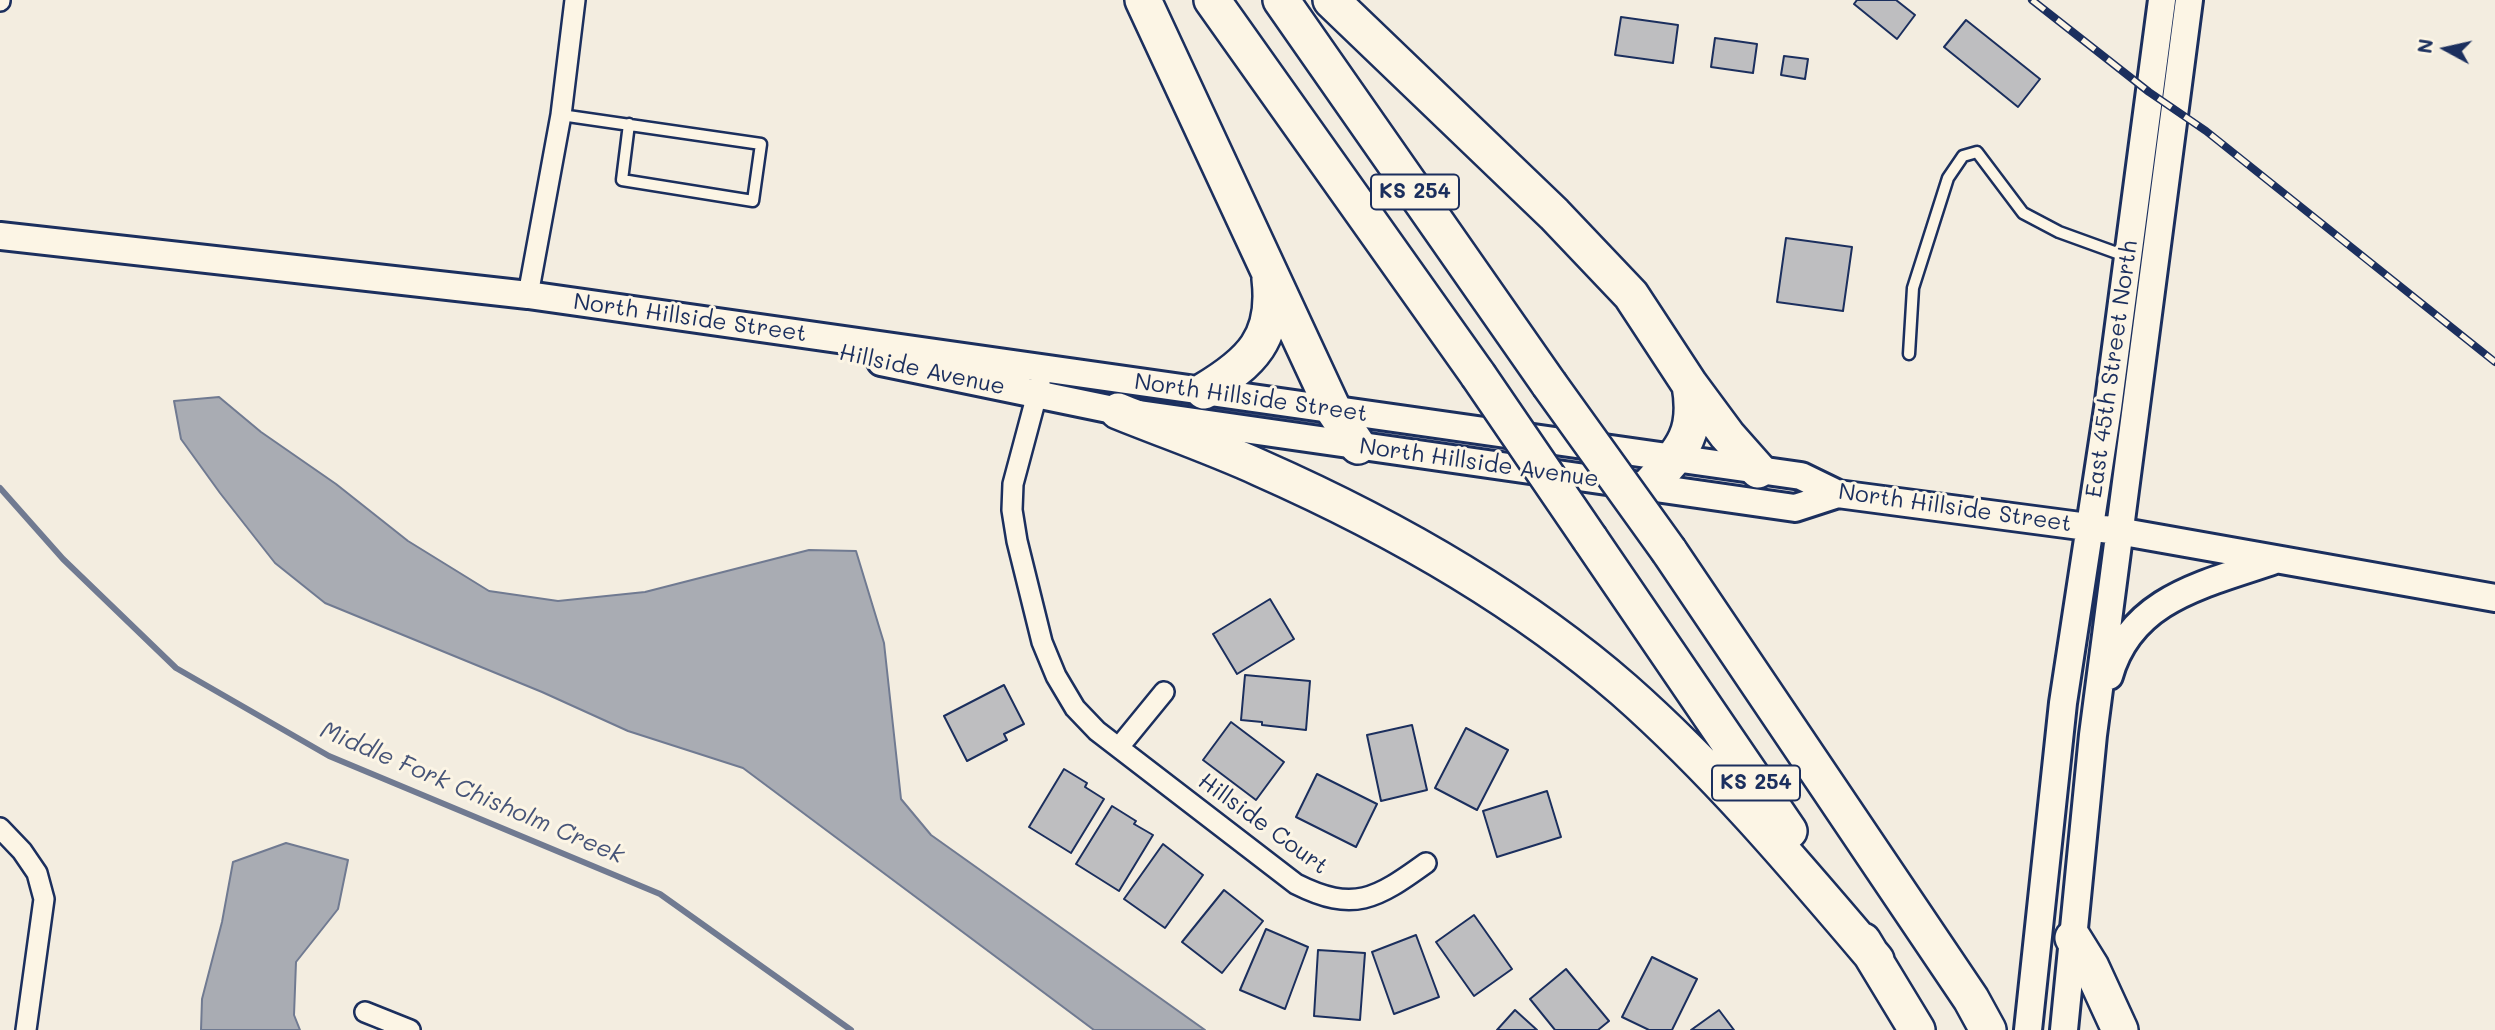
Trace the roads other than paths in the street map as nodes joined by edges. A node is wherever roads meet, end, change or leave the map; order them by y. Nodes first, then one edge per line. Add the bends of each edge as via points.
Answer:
1 (575, 0) edge
2 (1143, 0) edge
3 (1212, 0) edge
4 (1281, 0) edge
5 (1331, 0) edge
6 (2162, 0) edge
7 (2189, 0) edge
8 (561, 115) junction
9 (629, 124) junction
10 (0, 236) edge
11 (2129, 257) junction
12 (1270, 276) junction
13 (528, 295) junction
14 (643, 312) junction
15 (1909, 354) dead end
16 (1043, 369) junction
17 (1690, 385) junction
18 (1205, 391) junction
19 (1037, 394) junction
20 (1334, 409) junction
21 (1118, 411) junction
22 (1358, 446) junction
23 (1675, 458) junction
24 (1758, 470) junction
25 (1649, 486) junction
26 (1838, 494) junction
27 (2088, 527) junction
28 (2118, 531) junction
29 (2277, 559) junction
30 (2495, 598) edge
31 (1164, 692) dead end
32 (2093, 735) junction
33 (1119, 747) junction
34 (0, 828) edge
35 (1426, 863) dead end
36 (2073, 938) junction
37 (1876, 960) junction
38 (365, 1012) dead end
39 (26, 1030) edge
40 (410, 1030) edge
41 (1917, 1030) edge
42 (1988, 1030) edge
43 (2028, 1030) edge
44 (2064, 1030) edge
45 (2120, 1030) edge

1 - 8 street
2 - 12 highway
3 - 37 highway, KS 254, bridge via 1478,375
4 - 42 highway, KS 254, bridge via 1669,551
5 - 17 highway via 1554,214 1631,295
6 - 11 main road, East 45th Street North
7 - 28 main road, East 45th Street North
8 - 9 lane
8 - 13 street
9 - 9 lane via 761,144 753,201 622,180
10 - 13 main road, North Hillside Street
11 - 15 lane via 2059,232 2023,213 1977,152 1962,156 1948,178 1913,288
11 - 27 main road, East 45th Street North
12 - 18 highway via 1272,295 1264,336 1235,373
12 - 20 highway
13 - 14 main road, North Hillside Street
14 - 16 main road, North Hillside Street
14 - 19 main road, Hillside Avenue
16 - 18 main road, North Hillside Street
16 - 19 street, Hillside Court
17 - 23 highway via 1695,409
17 - 24 highway
18 - 20 main road, North Hillside Street
19 - 21 main road, Hillside Avenue
19 - 33 street, Hillside Court via 1013,484 1017,541 1042,642 1056,676 1075,708
20 - 22 highway
20 - 23 main road, North Hillside Street
21 - 22 main road, North Hillside Avenue
21 - 37 highway via 1259,467 1345,508 1469,577 1544,628 1622,689 1708,768
22 - 25 main road, North Hillside Avenue
23 - 24 main road, North Hillside Street
23 - 25 highway
24 - 26 main road, North Hillside Street via 1801,476
25 - 26 main road, North Hillside Avenue via 1795,508
26 - 27 main road, North Hillside Street
27 - 28 main road, North Hillside Street
27 - 43 main road, East 45th Street North via 2063,703
28 - 29 main road, North Hillside Street
28 - 32 main road, East 45th Street North
29 - 30 main road, North Hillside Street
29 - 32 main road via 2161,603 2134,626 2113,661
31 - 33 street
32 - 36 main road, East 45th Street North
33 - 35 street, Hillside Court via 1296,884 1317,895 1359,900 1392,888
34 - 39 street via 37,873 44,898
36 - 44 main road, East 45th Street North
36 - 45 highway
37 - 41 highway, KS 254
38 - 40 street

